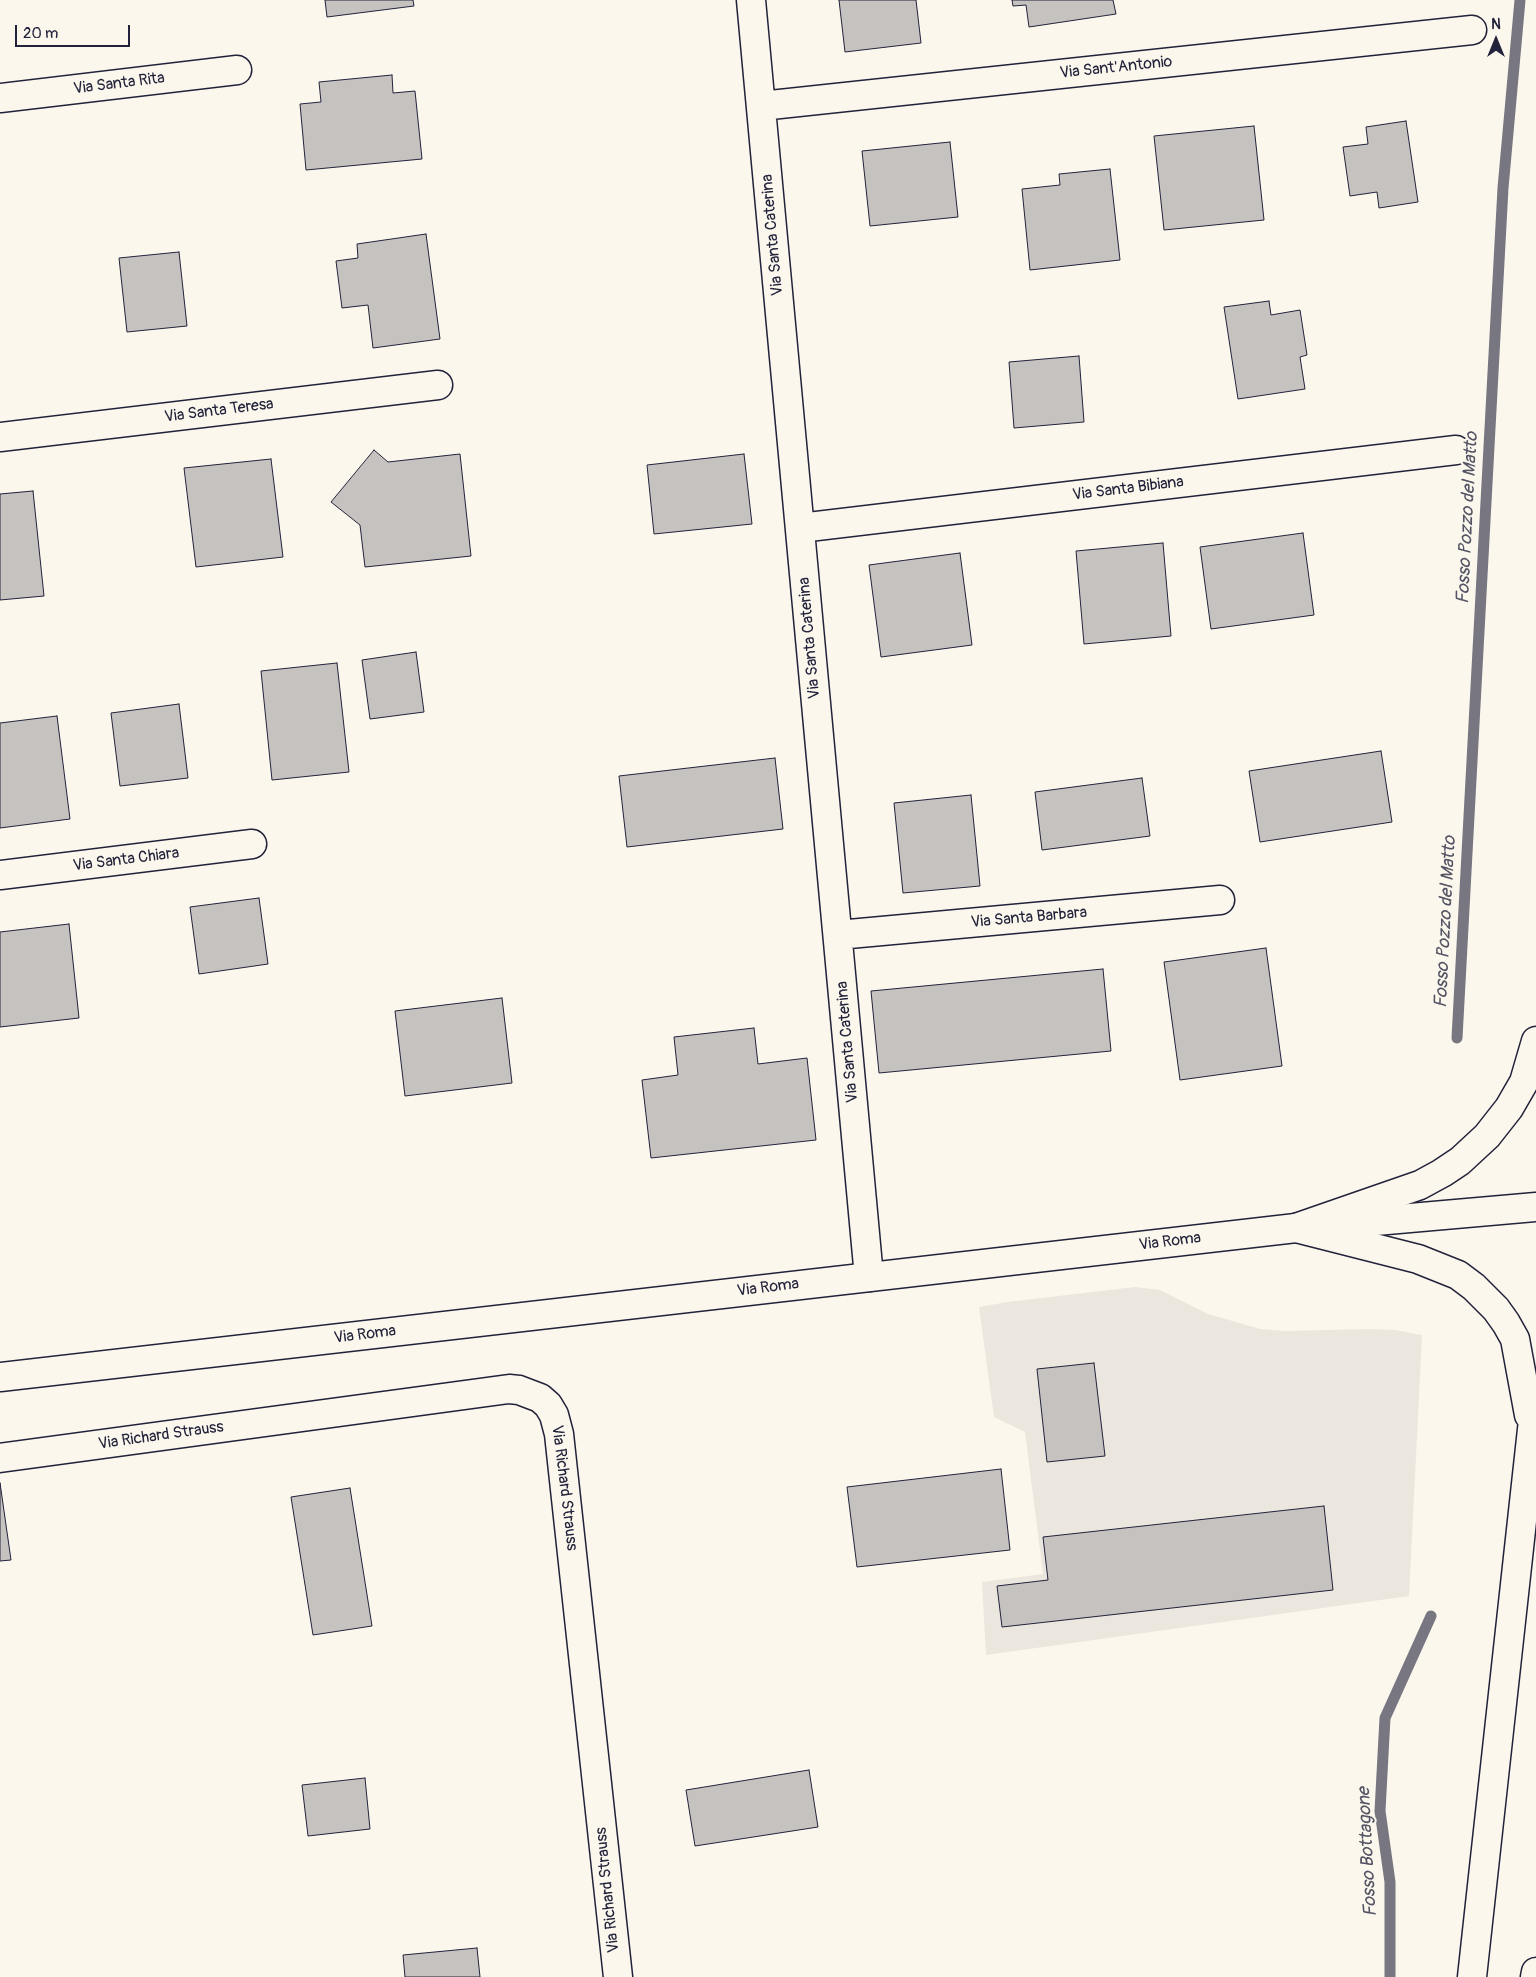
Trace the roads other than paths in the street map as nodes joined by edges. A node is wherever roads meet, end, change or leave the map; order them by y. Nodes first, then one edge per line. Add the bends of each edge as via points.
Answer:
1 (751, 0) edge
2 (1472, 30) dead end
3 (237, 70) dead end
4 (0, 98) edge
5 (761, 106) junction
6 (438, 385) dead end
7 (0, 438) edge
8 (1456, 450) dead end
9 (800, 528) junction
10 (252, 844) dead end
11 (0, 875) edge
12 (1220, 900) dead end
13 (838, 935) junction
14 (1536, 1041) edge
15 (1536, 1207) edge
16 (1296, 1228) junction
17 (870, 1277) junction
18 (0, 1377) edge
19 (1536, 1393) edge
20 (1532, 1430) junction
21 (0, 1458) edge
22 (1536, 1972) edge
23 (618, 1977) edge
24 (1472, 1977) edge
25 (1535, 1977) edge

1 - 5 street, Via Santa Caterina
2 - 5 street, Via Sant'Antonio
3 - 4 street, Via Santa Rita
5 - 9 street, Via Santa Caterina
6 - 7 street, Via Santa Teresa
8 - 9 street, Via Santa Bibiana
9 - 13 street, Via Santa Caterina
10 - 11 street, Via Santa Chiara
12 - 13 street, Via Santa Barbara
13 - 17 street, Via Santa Caterina
14 - 16 street via 1524,1082 1509,1108 1487,1136 1460,1161 1420,1185
15 - 16 street, Via Roma
16 - 17 street, Via Roma
16 - 20 street via 1418,1259 1458,1275 1479,1291 1506,1322 1514,1339
17 - 18 street, Via Roma
19 - 20 street
20 - 24 street
21 - 23 street, Via Richard Strauss via 509,1389 540,1398 554,1415 559,1434
22 - 25 street

